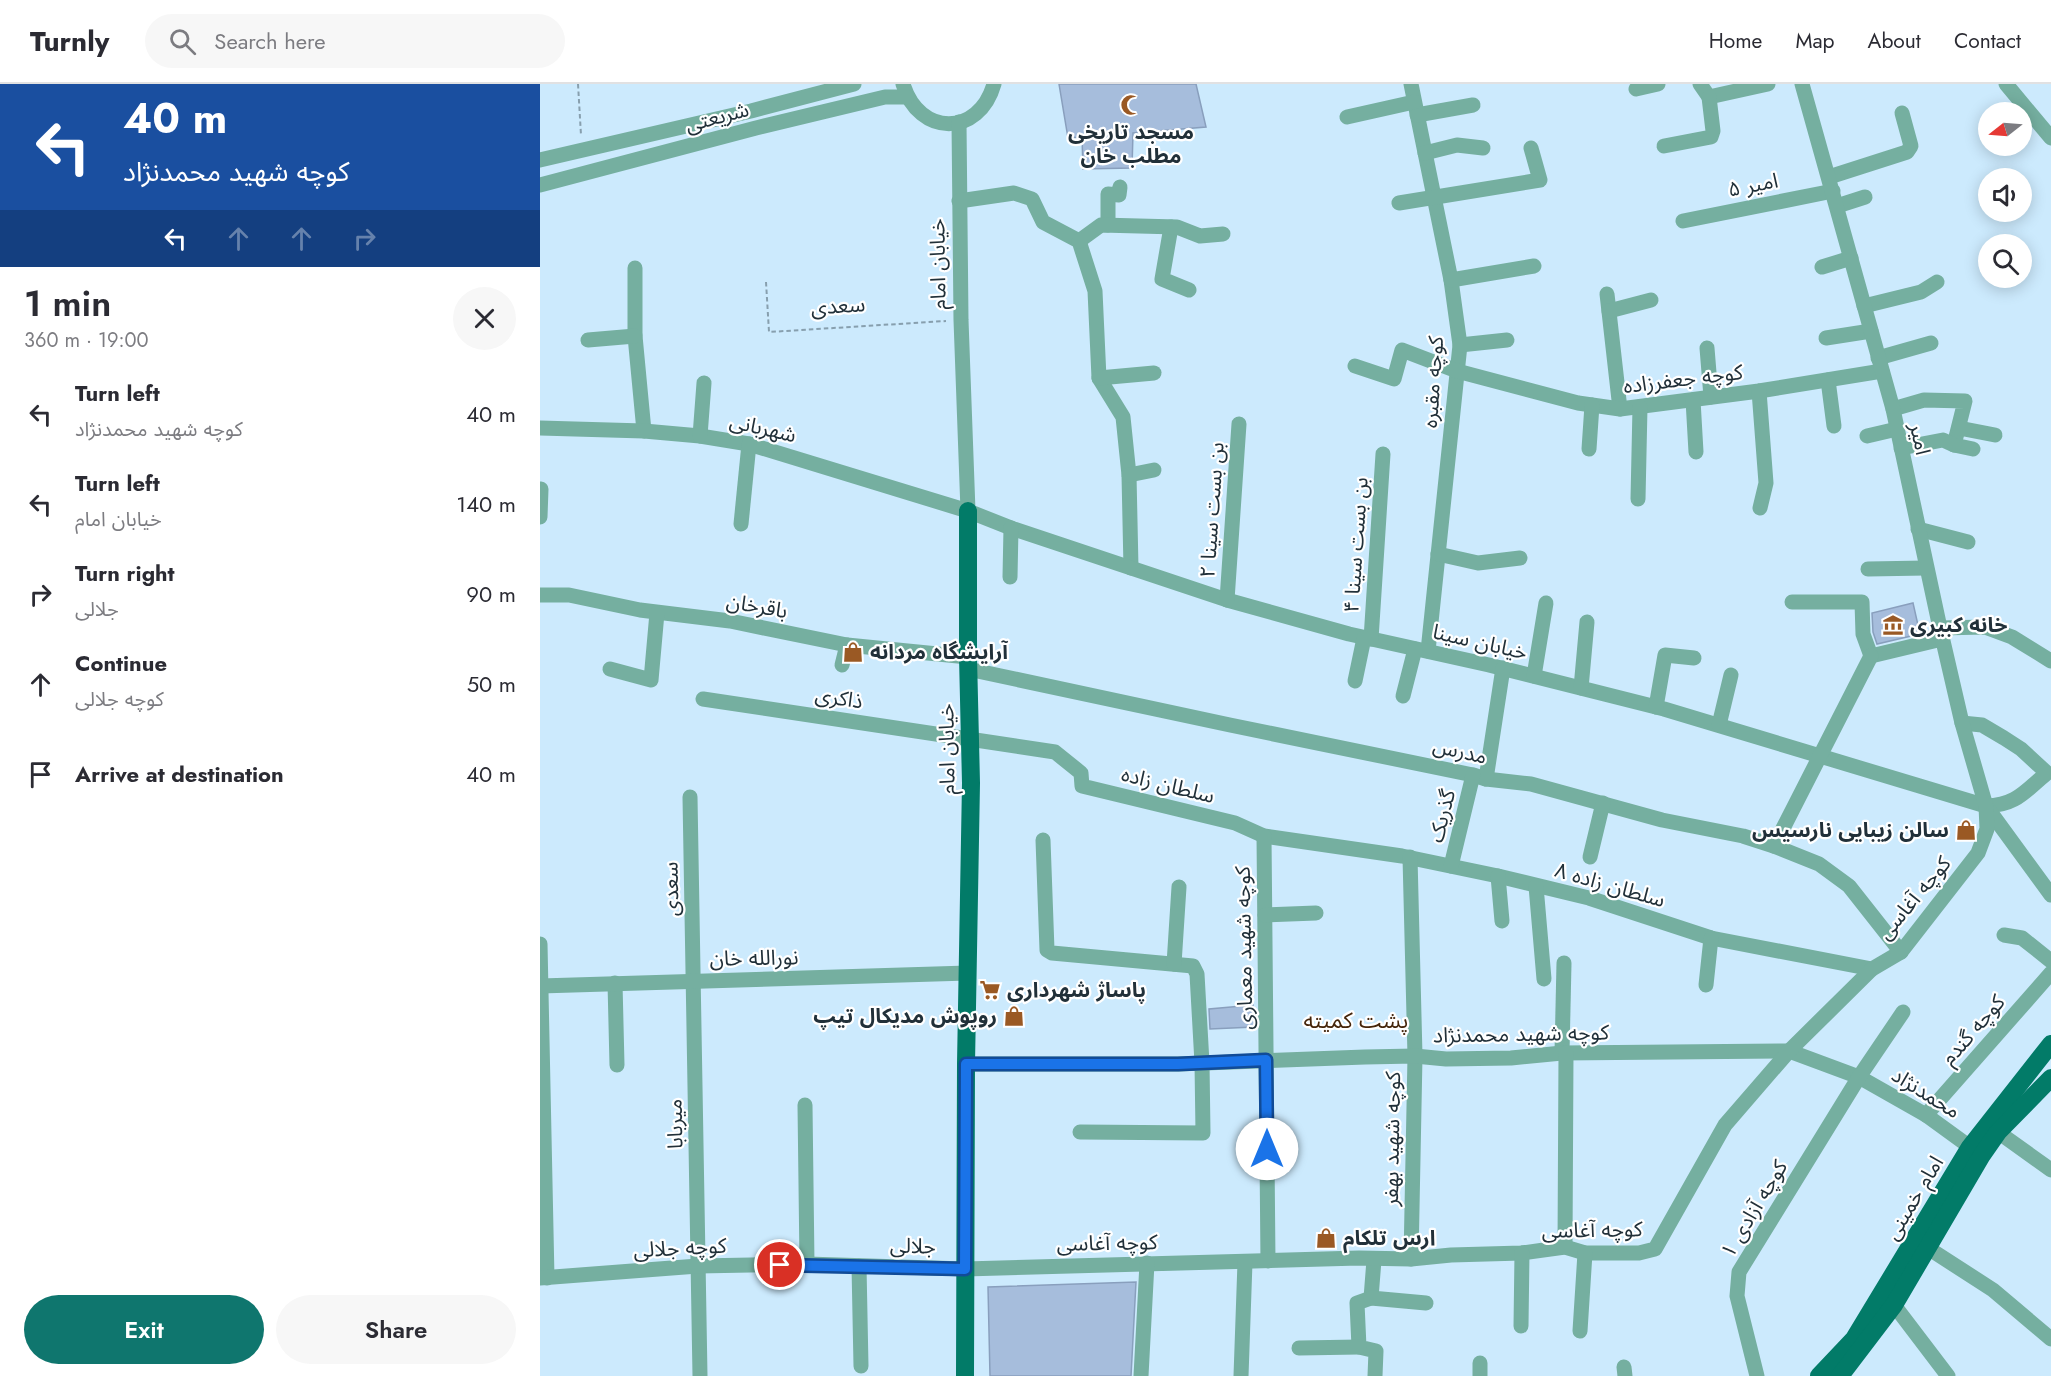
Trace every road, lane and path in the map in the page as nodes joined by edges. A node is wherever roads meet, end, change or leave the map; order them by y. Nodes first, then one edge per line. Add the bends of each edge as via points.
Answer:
1 (578, 84) edge
2 (854, 84) edge
3 (994, 84) edge
4 (1411, 84) edge
5 (1658, 84) edge
6 (1700, 84) edge
7 (1767, 84) edge
8 (1802, 84) edge
9 (2006, 84) edge
10 (1636, 89) dead end
11 (905, 91) edge
12 (1709, 97) junction
13 (1473, 105) dead end
14 (1415, 109) junction
15 (1902, 113) dead end
16 (1347, 117) dead end
17 (959, 122) junction
18 (2051, 138) edge
19 (1664, 146) dead end
20 (1483, 148) dead end
21 (1531, 148) dead end
22 (582, 151) junction
23 (1425, 153) junction
24 (540, 160) edge
25 (540, 185) edge
26 (1119, 187) dead end
27 (1833, 191) junction
28 (1865, 197) dead end
29 (1434, 198) junction
30 (959, 201) junction
31 (1399, 203) dead end
32 (1683, 221) dead end
33 (1108, 225) junction
34 (1171, 227) junction
35 (1223, 234) dead end
36 (1079, 241) junction
37 (1851, 258) junction
38 (1534, 266) dead end
39 (1822, 267) dead end
40 (635, 268) dead end
41 (1451, 280) junction
42 (766, 282) dead end
43 (1937, 282) dead end
44 (1189, 290) dead end
45 (1607, 294) dead end
46 (1651, 300) dead end
47 (1864, 306) junction
48 (1609, 311) junction
49 (961, 320) junction
50 (1871, 331) junction
51 (635, 336) junction
52 (1826, 338) dead end
53 (588, 340) dead end
54 (1507, 340) dead end
55 (1931, 344) dead end
56 (1460, 345) junction
57 (1707, 348) dead end
58 (1880, 364) junction
59 (1355, 366) dead end
60 (1457, 371) junction
61 (1154, 373) dead end
62 (1100, 378) junction
63 (1828, 380) junction
64 (704, 383) dead end
65 (1760, 391) junction
66 (1711, 397) junction
67 (1693, 400) junction
68 (1592, 405) junction
69 (1640, 407) junction
70 (1620, 409) junction
71 (1893, 409) junction
72 (1239, 424) dead end
73 (1834, 426) dead end
74 (540, 428) edge
75 (1959, 428) junction
76 (1897, 429) junction
77 (644, 431) junction
78 (1995, 435) dead end
79 (699, 436) junction
80 (1867, 436) dead end
81 (749, 444) junction
82 (1954, 445) junction
83 (1901, 448) junction
84 (1973, 448) dead end
85 (1588, 449) dead end
86 (1696, 452) dead end
87 (1383, 454) dead end
88 (1154, 470) dead end
89 (1129, 475) junction
90 (541, 489) edge
91 (1638, 499) dead end
92 (1760, 508) dead end
93 (968, 511) junction
94 (540, 517) edge
95 (741, 524) dead end
96 (1011, 528) junction
97 (1918, 529) junction
98 (1968, 542) dead end
99 (1438, 554) junction
100 (1520, 558) dead end
101 (1131, 568) junction
102 (1926, 568) junction
103 (1868, 569) dead end
104 (1010, 577) dead end
105 (540, 595) edge
106 (1227, 600) junction
107 (1792, 602) dead end
108 (1546, 603) dead end
109 (657, 613) junction
110 (1587, 622) dead end
111 (1941, 634) junction
112 (1368, 639) junction
113 (847, 645) junction
114 (1421, 650) junction
115 (1871, 656) junction
116 (1694, 658) dead end
117 (2051, 662) edge
118 (968, 663) junction
119 (842, 665) dead end
120 (1503, 668) junction
121 (610, 669) dead end
122 (1731, 675) dead end
123 (1534, 676) junction
124 (1355, 681) dead end
125 (1581, 688) junction
126 (1403, 696) dead end
127 (703, 699) dead end
128 (1656, 707) junction
129 (1962, 723) junction
130 (1719, 725) junction
131 (970, 740) junction
132 (1055, 752) joint
133 (1819, 755) junction
134 (1480, 777) junction
135 (690, 797) dead end
136 (1603, 803) junction
137 (1986, 806) junction
138 (1264, 836) junction
139 (1043, 840) dead end
140 (1335, 846) joint
141 (1774, 846) junction
142 (1410, 857) junction
143 (1590, 857) dead end
144 (1451, 866) junction
145 (1498, 876) junction
146 (1536, 886) junction
147 (1179, 887) dead end
148 (2051, 895) edge
149 (1316, 913) dead end
150 (1264, 915) junction
151 (1502, 921) dead end
152 (2004, 935) dead end
153 (1711, 938) junction
154 (540, 944) edge
155 (1901, 952) junction
156 (2051, 961) edge
157 (1564, 963) dead end
158 (1174, 964) junction
159 (1872, 969) junction
160 (968, 973) junction
161 (2051, 973) edge
162 (1544, 979) dead end
163 (694, 981) junction
164 (615, 983) junction
165 (1706, 985) dead end
166 (541, 986) edge
167 (1903, 1012) dead end
168 (2051, 1044) edge
169 (1789, 1051) junction
170 (1564, 1053) junction
171 (1415, 1056) junction
172 (1266, 1060) junction
173 (1202, 1063) junction
174 (966, 1064) junction
175 (617, 1065) dead end
176 (1859, 1077) junction
177 (2051, 1078) edge
178 (805, 1105) dead end
179 (1926, 1115) junction
180 (1080, 1131) dead end
181 (1998, 1132) junction
182 (1970, 1147) junction
183 (2051, 1170) edge
184 (1565, 1247) junction
185 (1928, 1248) junction
186 (1522, 1253) junction
187 (1585, 1253) junction
188 (1411, 1259) junction
189 (1374, 1260) junction
190 (1245, 1262) junction
191 (1268, 1262) junction
192 (1148, 1263) junction
193 (807, 1264) junction
194 (698, 1266) junction
195 (859, 1266) junction
196 (965, 1269) junction
197 (544, 1278) edge
198 (1371, 1298) junction
199 (1426, 1303) dead end
200 (1894, 1305) junction
201 (1521, 1326) dead end
202 (1580, 1331) dead end
203 (2051, 1339) edge
204 (1359, 1347) junction
205 (1299, 1348) dead end
206 (861, 1366) dead end
207 (700, 1376) edge
208 (965, 1376) edge
209 (1141, 1376) edge
210 (1241, 1376) edge
211 (1375, 1376) edge
212 (1756, 1376) edge
213 (1819, 1376) edge
214 (1840, 1376) edge
215 (1948, 1376) edge

1 - 22 path
2 - 22 street, شریعتی
3 - 17 street via 982,109
4 - 14 street, کوچه مقبره
5 - 10 street
6 - 12 street
7 - 12 street
8 - 27 street, امیر
9 - 18 street
11 - 17 street via 916,110 929,119
11 - 25 street, شریعتی
12 - 19 street via 1713,134
13 - 14 street
14 - 16 street
14 - 23 street, کوچه مقبره
15 - 27 street via 1911,146 1907,152
17 - 30 street, خیابان امام
20 - 23 street via 1457,145
21 - 29 street via 1540,180
22 - 24 street, شریعتی
23 - 29 street, کوچه مقبره
26 - 33 street via 1119,195 1108,194
27 - 28 street
27 - 32 street, امیر ۵
27 - 37 street, امیر
29 - 31 street
29 - 41 street, کوچه مقبره
30 - 36 street via 1014,193 1032,198 1043,222
30 - 49 street, خیابان امام
33 - 34 street
33 - 36 street via 1101,225
34 - 35 street via 1200,236
34 - 44 street via 1162,279
36 - 62 street via 1095,291
37 - 39 street
37 - 47 street, امیر
38 - 41 street
40 - 51 street
41 - 56 street, کوچه مقبره
42 - 49 path, سعدی via 769,332
43 - 47 street via 1921,292
45 - 48 street
46 - 48 street
47 - 50 street, امیر
48 - 70 street
49 - 93 street, خیابان امام
50 - 52 street
50 - 58 street, امیر
51 - 53 street
51 - 77 street
54 - 56 street
55 - 58 street, کوچه جعفرزاده
56 - 60 street, کوچه مقبره
57 - 66 street
58 - 63 street, کوچه جعفرزاده
58 - 71 street, امیر
59 - 60 street, کوچه جعفرزاده via 1394,379 1402,350
60 - 68 street, کوچه جعفرزاده
60 - 99 street, کوچه مقبره
61 - 62 street
62 - 89 street via 1123,417
63 - 65 street, کوچه جعفرزاده
63 - 73 street
64 - 79 street
65 - 66 street, کوچه جعفرزاده
65 - 92 street via 1766,483
66 - 67 street, کوچه جعفرزاده
67 - 69 street, کوچه جعفرزاده
67 - 86 street
68 - 70 street, کوچه جعفرزاده
68 - 85 street
69 - 70 street, کوچه جعفرزاده
69 - 91 street
71 - 75 street via 1924,400 1965,401
71 - 76 street, امیر
72 - 106 street, بن بست سینا ۲
74 - 77 street, شهربانی
75 - 78 street
75 - 82 street
76 - 80 street
76 - 83 street, امیر
77 - 79 street, شهربانی
79 - 81 street, شهربانی
81 - 93 street, شهربانی
81 - 95 street
82 - 83 street via 1943,440
82 - 84 street
83 - 97 street, امیر
87 - 112 street, بن بست سینا ۴
88 - 89 street
89 - 101 street
90 - 94 street
93 - 96 street, خیابان سینا
93 - 118 main road, خیابان امام
96 - 101 street, خیابان سینا
96 - 104 street
97 - 98 street
97 - 102 street, امیر
99 - 100 street via 1478,563
99 - 114 street, کوچه مقبره
101 - 106 street, خیابان سینا
102 - 103 street
102 - 111 street, امیر
105 - 109 street, باقرخان via 569,595
106 - 112 street, خیابان سینا
107 - 115 street via 1862,602 1863,634
108 - 123 street
109 - 113 street, باقرخان via 730,621
109 - 121 street via 651,680
110 - 125 street
111 - 115 street
111 - 117 street via 1985,627 2012,637
111 - 129 street, امیر
112 - 114 street, خیابان سینا
112 - 124 street, بن بست سینا ۴
113 - 118 street, باقرخان
113 - 119 street
114 - 120 street, خیابان سینا
114 - 126 street, کوچه مقبره
115 - 133 street
116 - 128 street via 1665,655
118 - 131 main road, خیابان امام
118 - 134 street, مدرس via 1230,725
120 - 123 street, خیابان سینا
120 - 134 street, گذریک
122 - 130 street
123 - 125 street, خیابان سینا
125 - 128 street, خیابان سینا
127 - 131 street, ذاکری
128 - 130 street, خیابان سینا
129 - 137 street, امیر
129 - 137 street via 1982,725 2021,749 2047,773 2012,802
130 - 133 street, خیابان سینا
131 - 132 street, ذاکری
131 - 160 main road, خیابان امام
132 - 138 street, سلطان زاده via 1081,772 1082,786 1235,824
133 - 137 street, خیابان سینا
133 - 141 street
134 - 136 street, مدرس via 1530,784
134 - 144 street, گذریک
135 - 163 street, سعدی
136 - 141 street, مدرس
136 - 143 street
137 - 148 street
137 - 155 street, کوچه آغاسی via 1987,829 1978,853
138 - 140 street, سلطان زاده
138 - 150 street, کوچه شهید معماری
139 - 158 street via 1047,950
140 - 142 street, سلطان زاده ۸
141 - 155 street, مدرس via 1819,864 1849,886
142 - 144 street, سلطان زاده ۸
142 - 171 street, کوچه شهید بهفر
144 - 145 street, سلطان زاده ۸
145 - 146 street, سلطان زاده ۸
145 - 151 street
146 - 153 street, سلطان زاده ۸ via 1589,898
146 - 162 street
147 - 158 street
149 - 150 street
150 - 172 street, کوچه شهید معماری
152 - 156 street via 2022,938
153 - 159 street, سلطان زاده ۸
153 - 165 street
154 - 166 street
155 - 159 street, کوچه آغاسی
157 - 170 street
158 - 173 street via 1196,969
159 - 169 street, کوچه آغاسی
160 - 163 street, نورالله خان
160 - 174 main road, خیابان امام
161 - 179 street, کوچه گندم
163 - 164 street, نورالله خان
163 - 194 street, میربابا
164 - 166 street, نورالله خان
164 - 175 street
166 - 197 street
167 - 176 street, کوچه آزادی ۱
168 - 182 main road, امام خمینی
169 - 170 street, کوچه شهید محمدنژاد
169 - 176 street, محمدنژاد
169 - 187 street, کوچه آغاسی via 1725,1125 1655,1249 1640,1253
170 - 171 street, کوچه شهید محمدنژاد via 1511,1058
170 - 184 street
171 - 172 street, کوچه شهید محمدنژاد
171 - 188 street, کوچه شهید بهفر
172 - 173 street, کوچه شهید محمدنژاد
172 - 191 street, کوچه شهید معماری
173 - 174 street, کوچه شهید محمدنژاد
173 - 180 street via 1203,1133
174 - 196 main road, خیابان امام
176 - 179 street, محمدنژاد
176 - 212 street, کوچه آزادی ۱ via 1739,1272 1737,1296
177 - 181 main road, امام خمینی
178 - 193 street
179 - 182 street, محمدنژاد
181 - 183 street
181 - 185 main road, امام خمینی
182 - 213 main road, امام خمینی via 1854,1340
184 - 186 street, کوچه آغاسی
184 - 187 street, کوچه آغاسی
185 - 200 main road, امام خمینی
185 - 203 street via 1993,1290
186 - 188 street, کوچه آغاسی
186 - 201 street
187 - 202 street
188 - 189 street, کوچه آغاسی
189 - 191 street, کوچه آغاسی
189 - 198 street
190 - 191 street, کوچه آغاسی
190 - 192 street, کوچه آغاسی
190 - 210 street
192 - 196 street, کوچه آغاسی
192 - 209 street
193 - 194 street, کوچه جلالی
193 - 195 street, کوچه جلالی
194 - 197 street, کوچه جلالی
194 - 207 street, میربابا
195 - 196 street, جلالی
195 - 206 street
196 - 208 main road, خیابان امام
198 - 199 street
198 - 204 street via 1357,1303
200 - 214 main road, امام خمینی
200 - 215 street
204 - 205 street
204 - 211 street via 1376,1351

